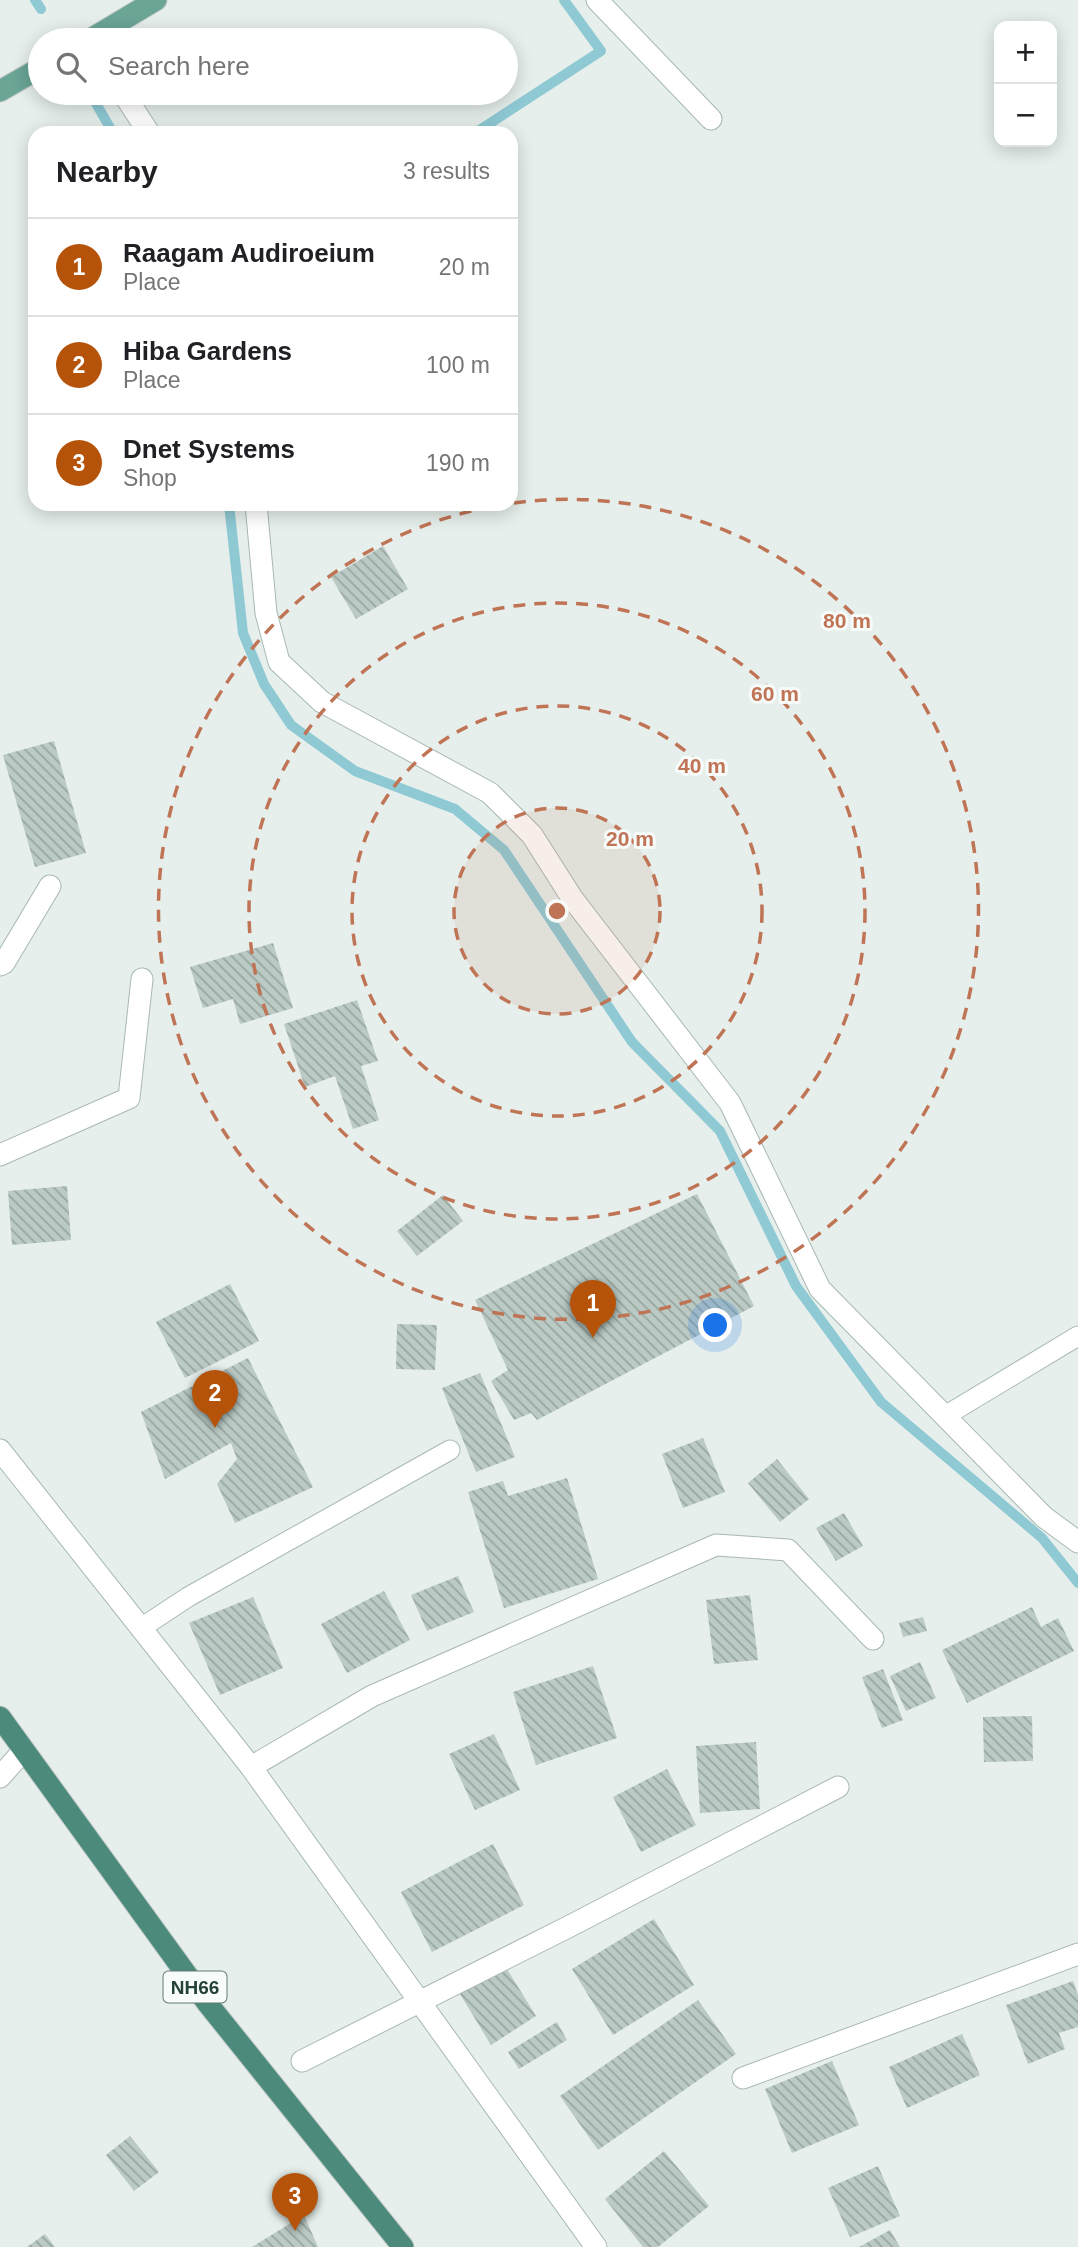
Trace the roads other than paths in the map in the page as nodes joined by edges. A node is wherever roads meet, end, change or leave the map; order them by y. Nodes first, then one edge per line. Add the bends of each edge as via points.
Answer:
1 (156, 0) edge
2 (597, 0) edge
3 (109, 28) edge
4 (28, 75) edge
5 (0, 90) edge
6 (131, 105) edge
7 (711, 119) dead end
8 (144, 126) edge
9 (257, 511) edge
10 (50, 886) dead end
11 (0, 965) edge
12 (142, 979) dead end
13 (0, 1155) edge
14 (1078, 1336) edge
15 (944, 1416) junction
16 (0, 1450) edge
17 (450, 1450) dead end
18 (1078, 1542) edge
19 (141, 1628) junction
20 (873, 1639) dead end
21 (0, 1717) edge
22 (24, 1750) junction
23 (251, 1767) junction
24 (0, 1777) edge
25 (838, 1787) dead end
26 (1078, 1954) edge
27 (419, 2002) junction
28 (302, 2061) dead end
29 (743, 2078) dead end
30 (402, 2247) edge
31 (596, 2247) edge

1 - 3 main road
2 - 7 street
4 - 5 main road
6 - 8 street
9 - 15 street via 266,613 279,662 322,702 490,793 532,835 572,898 730,1102 820,1289
10 - 11 street
12 - 13 street via 129,1098
14 - 15 lane
15 - 18 street via 1044,1517
16 - 19 street
17 - 19 lane
19 - 23 street
20 - 23 street via 788,1550 716,1545 372,1696
21 - 22 highway, NH66
22 - 24 street
22 - 30 highway, NH66 via 208,2004
23 - 27 street
25 - 27 street
26 - 29 street
27 - 28 street
27 - 31 street

